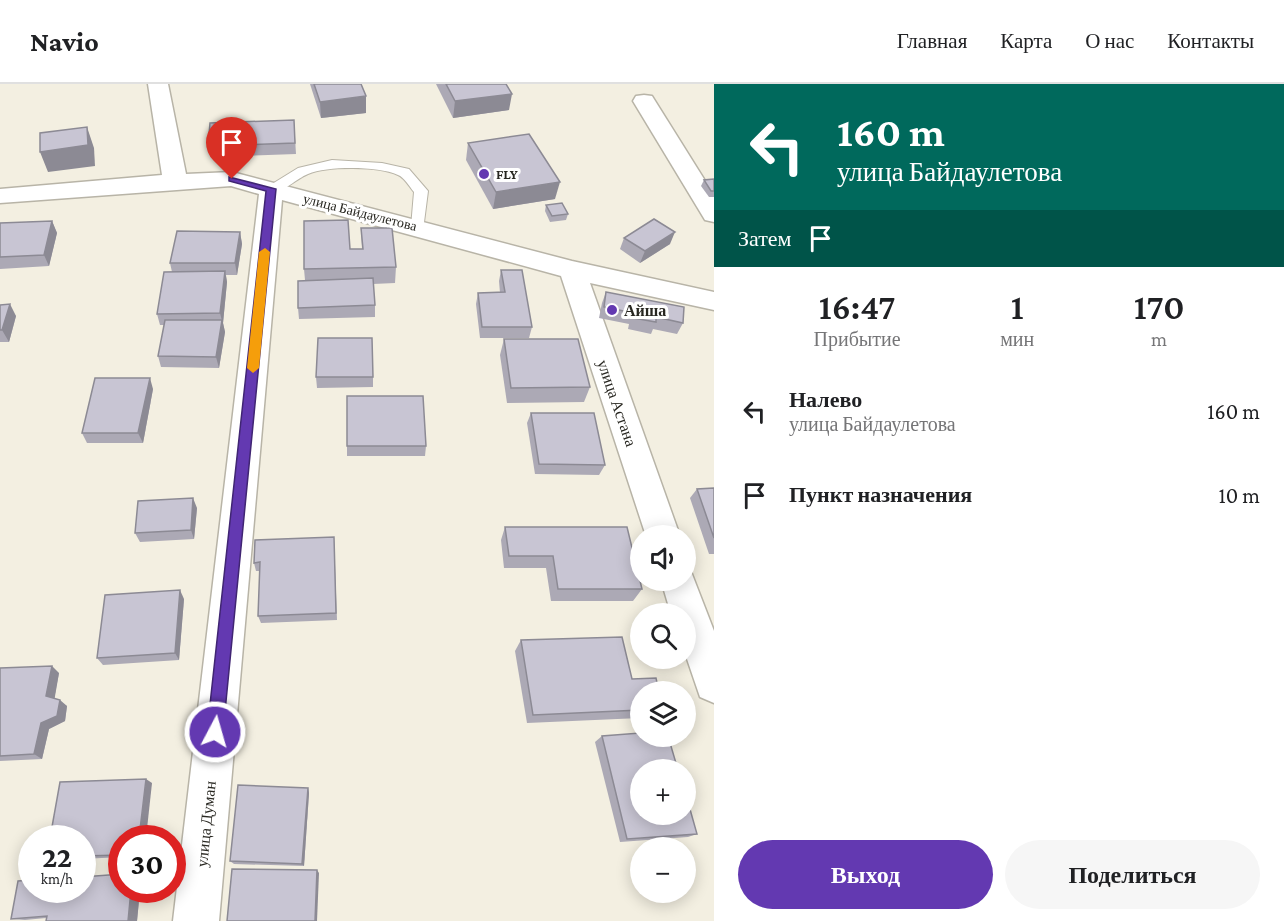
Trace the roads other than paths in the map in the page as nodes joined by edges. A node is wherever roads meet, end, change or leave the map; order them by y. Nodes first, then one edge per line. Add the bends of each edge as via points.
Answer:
1 (158, 84) edge
2 (644, 101) dead end
3 (175, 180) junction
4 (271, 189) junction
5 (0, 196) edge
6 (714, 214) edge
7 (418, 227) junction
8 (572, 270) junction
9 (714, 301) edge
10 (659, 525) edge
11 (682, 591) edge
12 (714, 684) edge
13 (196, 921) edge

1 - 3 street
2 - 6 street
3 - 4 street, улица Байдаулетова via 232,179
3 - 5 street, улица Байдаулетова
4 - 7 street, улица Байдаулетова
4 - 7 lane via 303,171 332,164 404,172 422,191
4 - 13 street, улица Думан
7 - 8 street, улица Байдаулетова
8 - 9 street, улица Байдаулетова
8 - 10 street, улица Астана
11 - 12 street

